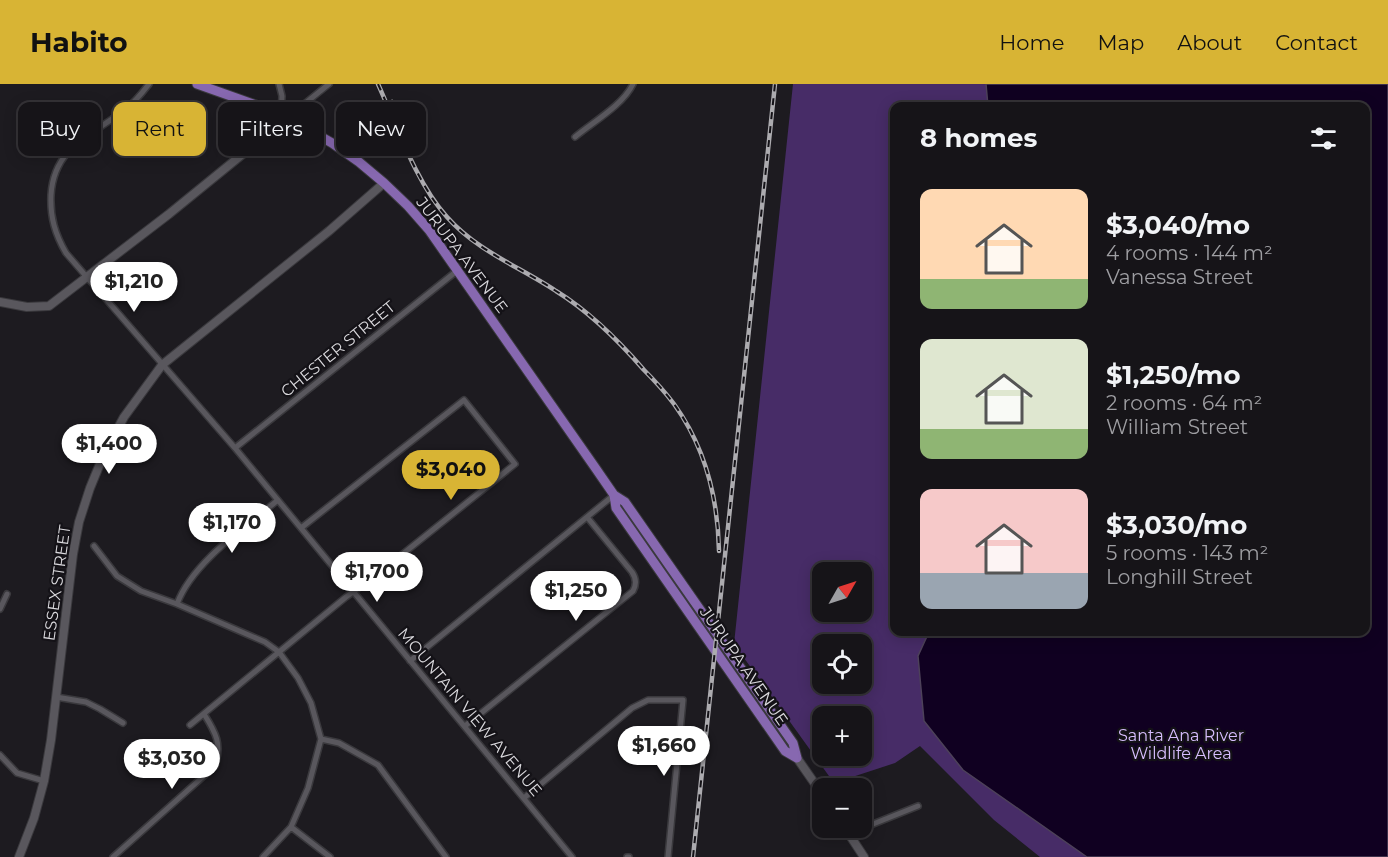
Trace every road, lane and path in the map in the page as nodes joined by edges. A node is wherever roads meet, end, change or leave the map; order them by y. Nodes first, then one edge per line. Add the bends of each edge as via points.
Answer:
1 (149, 84) edge
2 (197, 84) edge
3 (279, 84) edge
4 (329, 84) edge
5 (633, 84) edge
6 (247, 102) edge
7 (282, 102) edge
8 (307, 102) edge
9 (575, 136) dead end
10 (324, 138) edge
11 (240, 156) edge
12 (384, 183) junction
13 (458, 270) junction
14 (87, 277) junction
15 (0, 302) edge
16 (162, 365) junction
17 (235, 448) junction
18 (614, 495) junction
19 (278, 500) junction
20 (586, 517) junction
21 (301, 528) junction
22 (94, 546) dead end
23 (354, 592) junction
24 (7, 594) dead end
25 (177, 604) junction
26 (0, 609) edge
27 (279, 652) junction
28 (410, 661) junction
29 (56, 698) junction
30 (204, 714) junction
31 (123, 723) dead end
32 (190, 725) dead end
33 (465, 726) junction
34 (321, 739) junction
35 (0, 755) edge
36 (797, 758) joint
37 (812, 780) edge
38 (44, 781) junction
39 (524, 798) junction
40 (918, 806) dead end
41 (872, 822) edge
42 (291, 827) junction
43 (852, 838) edge
44 (19, 857) edge
45 (114, 857) edge
46 (263, 857) edge
47 (330, 857) edge
48 (446, 857) edge
49 (572, 857) edge
50 (668, 857) edge
51 (864, 857) edge

1 - 14 street, MOUNTAIN VIEW AVENUE via 127,108 72,147 54,178 51,208 55,233
2 - 6 main road, JURUPA AVENUE
3 - 7 street
4 - 8 street
5 - 9 street via 617,104
10 - 12 main road, JURUPA AVENUE
11 - 14 street
12 - 13 main road, JURUPA AVENUE via 429,230
12 - 16 street, ESSEX STREET
13 - 17 street, CHESTER STREET
13 - 18 main road, JURUPA AVENUE
14 - 15 street via 49,306
14 - 16 street, MOUNTAIN VIEW AVENUE
16 - 17 street, MOUNTAIN VIEW AVENUE
16 - 29 street, ESSEX STREET via 124,417 104,454 79,522
17 - 19 street, MOUNTAIN VIEW AVENUE
18 - 20 street
18 - 36 main road, JURUPA AVENUE via 616,508 785,751
19 - 21 street, MOUNTAIN VIEW AVENUE
19 - 25 street via 206,562 181,592
20 - 28 street
20 - 33 street via 636,578 633,591
21 - 23 street, MOUNTAIN VIEW AVENUE
21 - 23 street via 464,400 515,464
22 - 25 street via 117,576 141,591
23 - 27 street
23 - 28 street, MOUNTAIN VIEW AVENUE
24 - 26 street
25 - 27 street via 265,642
27 - 30 street
27 - 34 street via 311,703
28 - 33 street, MOUNTAIN VIEW AVENUE
29 - 31 street via 86,702
29 - 38 street, ESSEX STREET
30 - 32 street
30 - 45 street via 218,739 215,766
33 - 39 street, MOUNTAIN VIEW AVENUE
34 - 42 street via 308,788
34 - 48 street via 339,743 378,765
35 - 38 street via 17,773
36 - 37 street, JURUPA AVENUE
38 - 44 street, ESSEX STREET
39 - 49 street, MOUNTAIN VIEW AVENUE
39 - 50 street via 632,708 648,700 683,700
40 - 41 street
42 - 46 street
42 - 47 street
43 - 51 street

